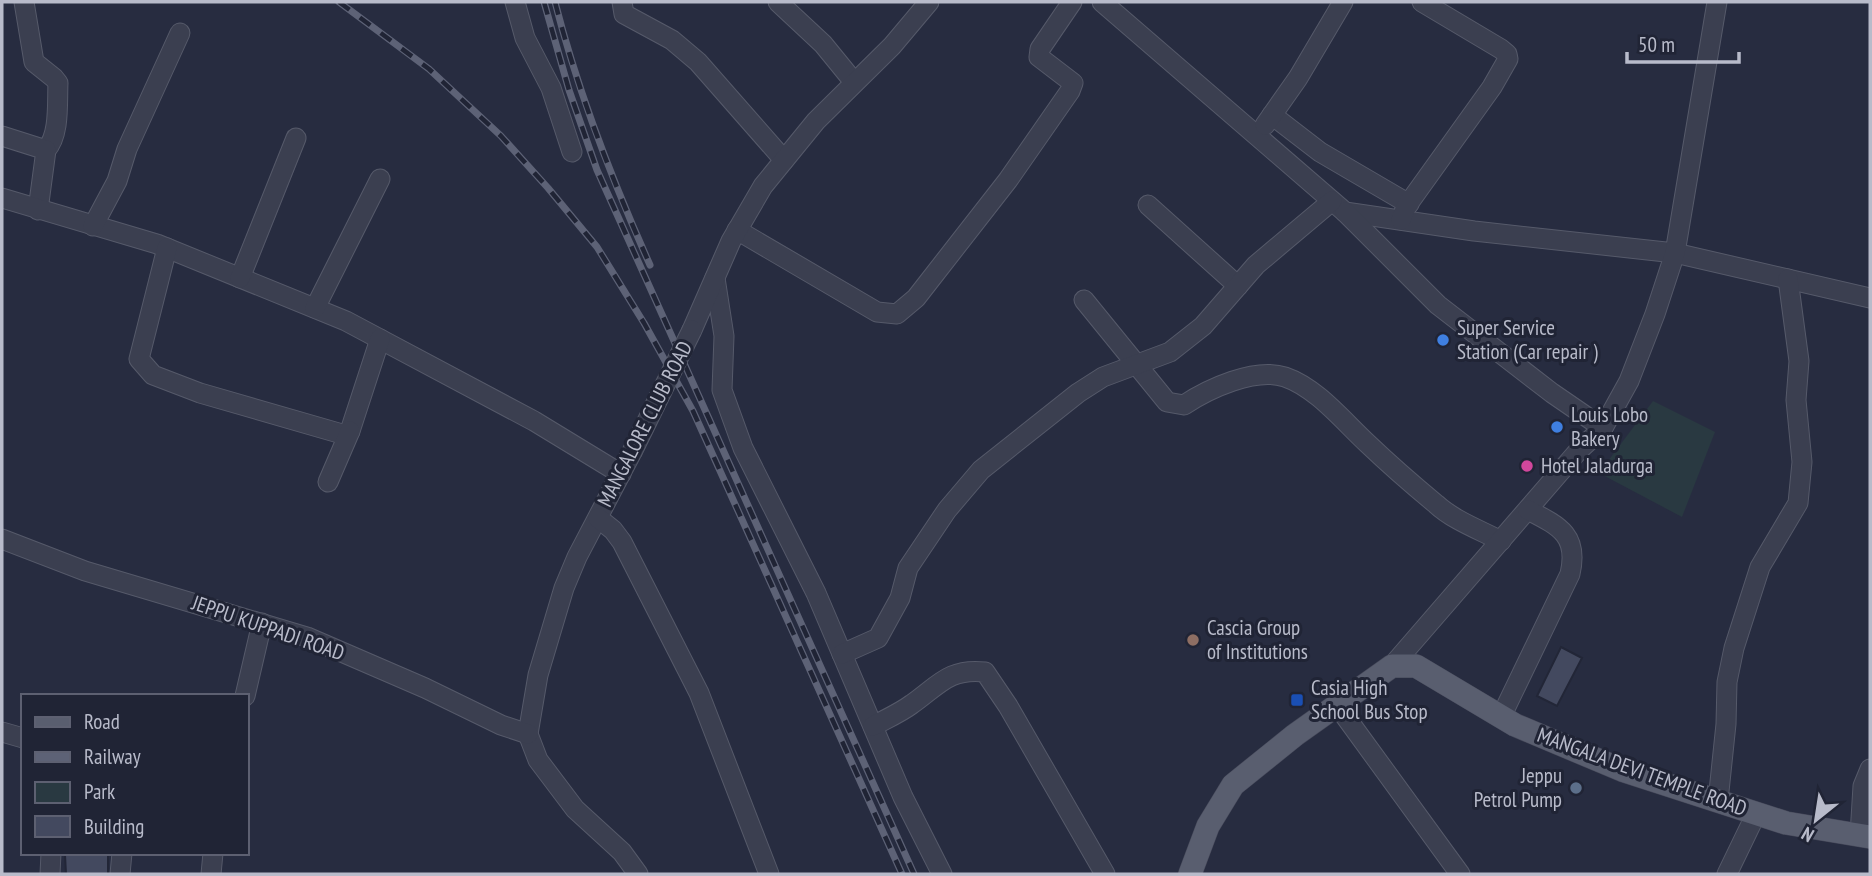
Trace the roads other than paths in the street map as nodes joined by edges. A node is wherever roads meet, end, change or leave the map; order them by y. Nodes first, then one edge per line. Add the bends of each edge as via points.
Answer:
1 (24, 2) edge
2 (515, 2) edge
3 (622, 2) edge
4 (778, 2) edge
5 (929, 2) edge
6 (1072, 2) edge
7 (1102, 2) edge
8 (1343, 2) edge
9 (1422, 2) edge
10 (1717, 2) edge
11 (180, 33) dead end
12 (854, 82) junction
13 (1272, 115) junction
14 (2, 136) edge
15 (1258, 136) junction
16 (296, 138) dead end
17 (46, 150) junction
18 (572, 152) dead end
19 (784, 160) junction
20 (380, 179) dead end
21 (2, 198) edge
22 (1148, 205) dead end
23 (1339, 206) junction
24 (38, 210) junction
25 (1405, 212) junction
26 (93, 226) junction
27 (737, 230) junction
28 (167, 248) junction
29 (1675, 253) junction
30 (240, 278) junction
31 (715, 278) junction
32 (1787, 279) junction
33 (1238, 285) junction
34 (1870, 298) edge
35 (1084, 300) dead end
36 (315, 308) junction
37 (380, 339) junction
38 (1138, 363) junction
39 (1603, 428) junction
40 (350, 431) junction
41 (621, 474) junction
42 (328, 482) dead end
43 (1528, 510) junction
44 (598, 518) junction
45 (2, 539) edge
46 (1501, 541) junction
47 (262, 622) junction
48 (842, 654) junction
49 (1392, 666) junction
50 (245, 694) edge
51 (1337, 705) junction
52 (1501, 717) junction
53 (873, 726) junction
54 (2, 732) edge
55 (528, 734) junction
56 (21, 737) edge
57 (1870, 769) edge
58 (1718, 801) junction
59 (1756, 814) junction
60 (1865, 836) edge
61 (51, 855) edge
62 (122, 855) edge
63 (213, 855) edge
64 (50, 874) edge
65 (120, 874) edge
66 (211, 874) edge
67 (638, 874) edge
68 (769, 874) edge
69 (942, 874) edge
70 (1105, 874) edge
71 (1189, 874) edge
72 (1460, 874) edge
73 (1727, 874) edge

1 - 17 street via 34,62 58,83 55,131
2 - 18 street
3 - 19 street via 624,14 672,40 698,62
4 - 12 street via 823,44
5 - 12 street, MANGALORE CLUB ROAD
6 - 27 street via 1039,57 1073,83 1070,91 1008,180 916,298 897,314 877,312
7 - 15 street
8 - 13 street
9 - 25 street via 1501,49 1508,60
10 - 29 street
11 - 26 street
12 - 19 street, MANGALORE CLUB ROAD
13 - 15 street
13 - 25 street
14 - 17 street
15 - 23 street
16 - 30 street
17 - 24 street
19 - 27 street, MANGALORE CLUB ROAD
20 - 36 street
21 - 24 street
22 - 33 street
23 - 25 street
23 - 33 street via 1256,265
23 - 39 street via 1438,305
24 - 26 street
25 - 29 street
26 - 28 street
27 - 31 street, MANGALORE CLUB ROAD
28 - 30 street
28 - 40 street via 139,359 153,375 316,427 342,434
29 - 32 street
29 - 39 street via 1629,381
30 - 36 street
31 - 41 street, MANGALORE CLUB ROAD, bridge
31 - 48 street via 724,336 722,390 743,448
32 - 34 street
32 - 58 street via 1799,361 1796,400 1802,463 1798,503 1760,567 1734,648
33 - 38 street via 1203,326 1170,352
35 - 38 street
36 - 37 street
37 - 40 street
37 - 41 street via 534,421
38 - 46 street via 1167,402 1184,405 1234,381 1264,374 1285,377 1336,413 1438,507
38 - 48 street via 1077,393 981,470 908,568 900,598 878,638
39 - 43 street
40 - 42 street
41 - 44 street, MANGALORE CLUB ROAD
43 - 46 street
43 - 52 street via 1567,535 1573,561
44 - 55 street, MANGALORE CLUB ROAD via 564,588 538,676
44 - 68 street via 622,542 684,660
45 - 47 street, JEPPU KUPPADI ROAD via 85,571
46 - 49 street
47 - 50 street
47 - 55 street, JEPPU KUPPADI ROAD via 307,637 501,726
48 - 53 street
49 - 51 main road
49 - 52 main road, MANGALA DEVI TEMPLE ROAD via 1416,666
51 - 71 main road via 1233,785 1208,826
51 - 72 street
52 - 58 main road, MANGALA DEVI TEMPLE ROAD via 1622,770
53 - 69 street
53 - 70 street via 944,680 965,670 985,672
54 - 56 street
55 - 67 street via 538,760 575,808 622,852
57 - 60 street via 1863,786
58 - 59 main road, MANGALA DEVI TEMPLE ROAD
59 - 60 main road, MANGALA DEVI TEMPLE ROAD
59 - 73 street
61 - 64 street
62 - 65 street
63 - 66 street

